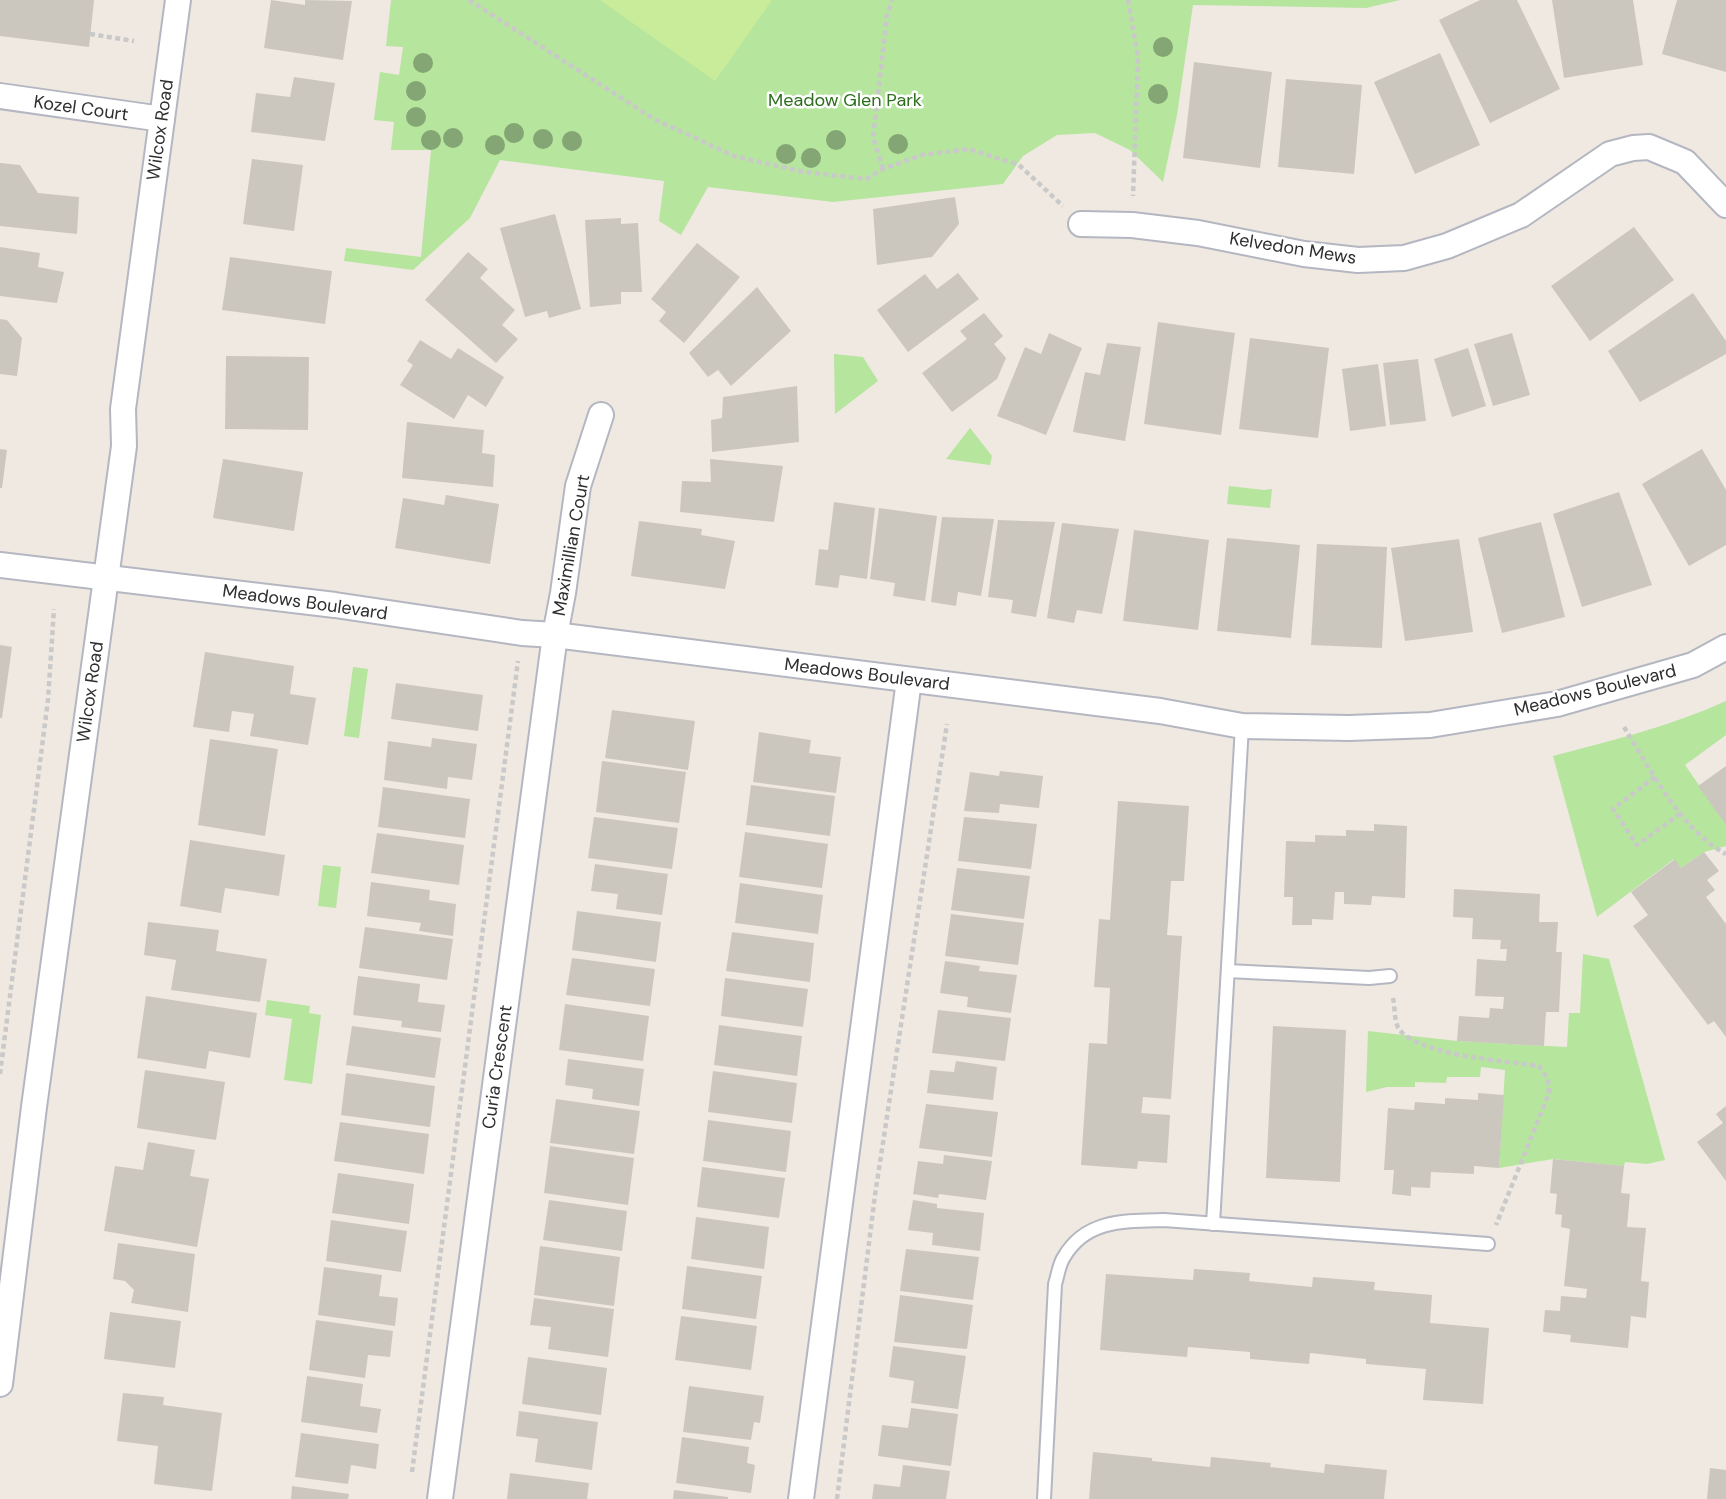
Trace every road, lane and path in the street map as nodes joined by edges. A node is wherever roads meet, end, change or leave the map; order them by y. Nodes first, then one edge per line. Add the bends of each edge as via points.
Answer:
1 (178, 0) edge
2 (470, 0) edge
3 (892, 0) edge
4 (1128, 0) edge
5 (90, 34) dead end
6 (134, 41) dead end
7 (0, 96) edge
8 (162, 119) junction
9 (883, 169) junction
10 (1726, 205) edge
11 (1082, 224) joint
12 (1132, 225) junction
13 (601, 415) dead end
14 (0, 565) edge
15 (106, 577) junction
16 (54, 609) dead end
17 (555, 635) junction
18 (1726, 647) edge
19 (518, 661) dead end
20 (909, 680) junction
21 (947, 724) dead end
22 (1242, 726) junction
23 (1624, 727) dead end
24 (1655, 776) junction
25 (1681, 813) junction
26 (1726, 853) edge
27 (1228, 971) junction
28 (1390, 976) joint
29 (0, 1074) edge
30 (1213, 1224) junction
31 (1488, 1244) joint
32 (0, 1384) edge
33 (413, 1454) dead end
34 (440, 1499) edge
35 (801, 1499) edge
36 (837, 1499) edge
37 (1044, 1499) edge

1 - 8 street, Wilcox Road
2 - 9 path via 654,119 734,156 804,172 866,179
3 - 9 path via 873,137
4 - 12 path via 1138,58
5 - 6 path
7 - 8 street, Kozel Court
8 - 15 street, Wilcox Road
9 - 11 path via 922,155 969,149 1019,165
10 - 12 street, Kelvedon Mews via 1685,162 1649,147 1610,154 1521,215 1447,246 1404,258 1358,260 1304,254
11 - 12 street, Kelvedon Mews
13 - 17 street, Maximillian Court via 578,486
14 - 15 street, Meadows Boulevard
15 - 17 street, Meadows Boulevard
15 - 32 street, Wilcox Road
16 - 29 path via 48,699
17 - 20 street, Meadows Boulevard
17 - 34 street, Curia Crescent
18 - 22 street, Meadows Boulevard via 1693,665 1557,704 1454,722 1349,728
19 - 33 path
20 - 22 street, Meadows Boulevard via 1160,710
20 - 35 street
21 - 36 path via 875,1195
22 - 27 lane
23 - 24 path
24 - 25 path
24 - 25 path via 1613,808 1637,845
25 - 26 path via 1693,829
27 - 28 lane
27 - 30 lane
28 - 31 path via 1398,1028 1410,1039 1438,1051 1539,1066 1548,1079 1549,1093
30 - 31 lane
30 - 37 lane via 1164,1220 1100,1226 1079,1238 1063,1258 1055,1283

